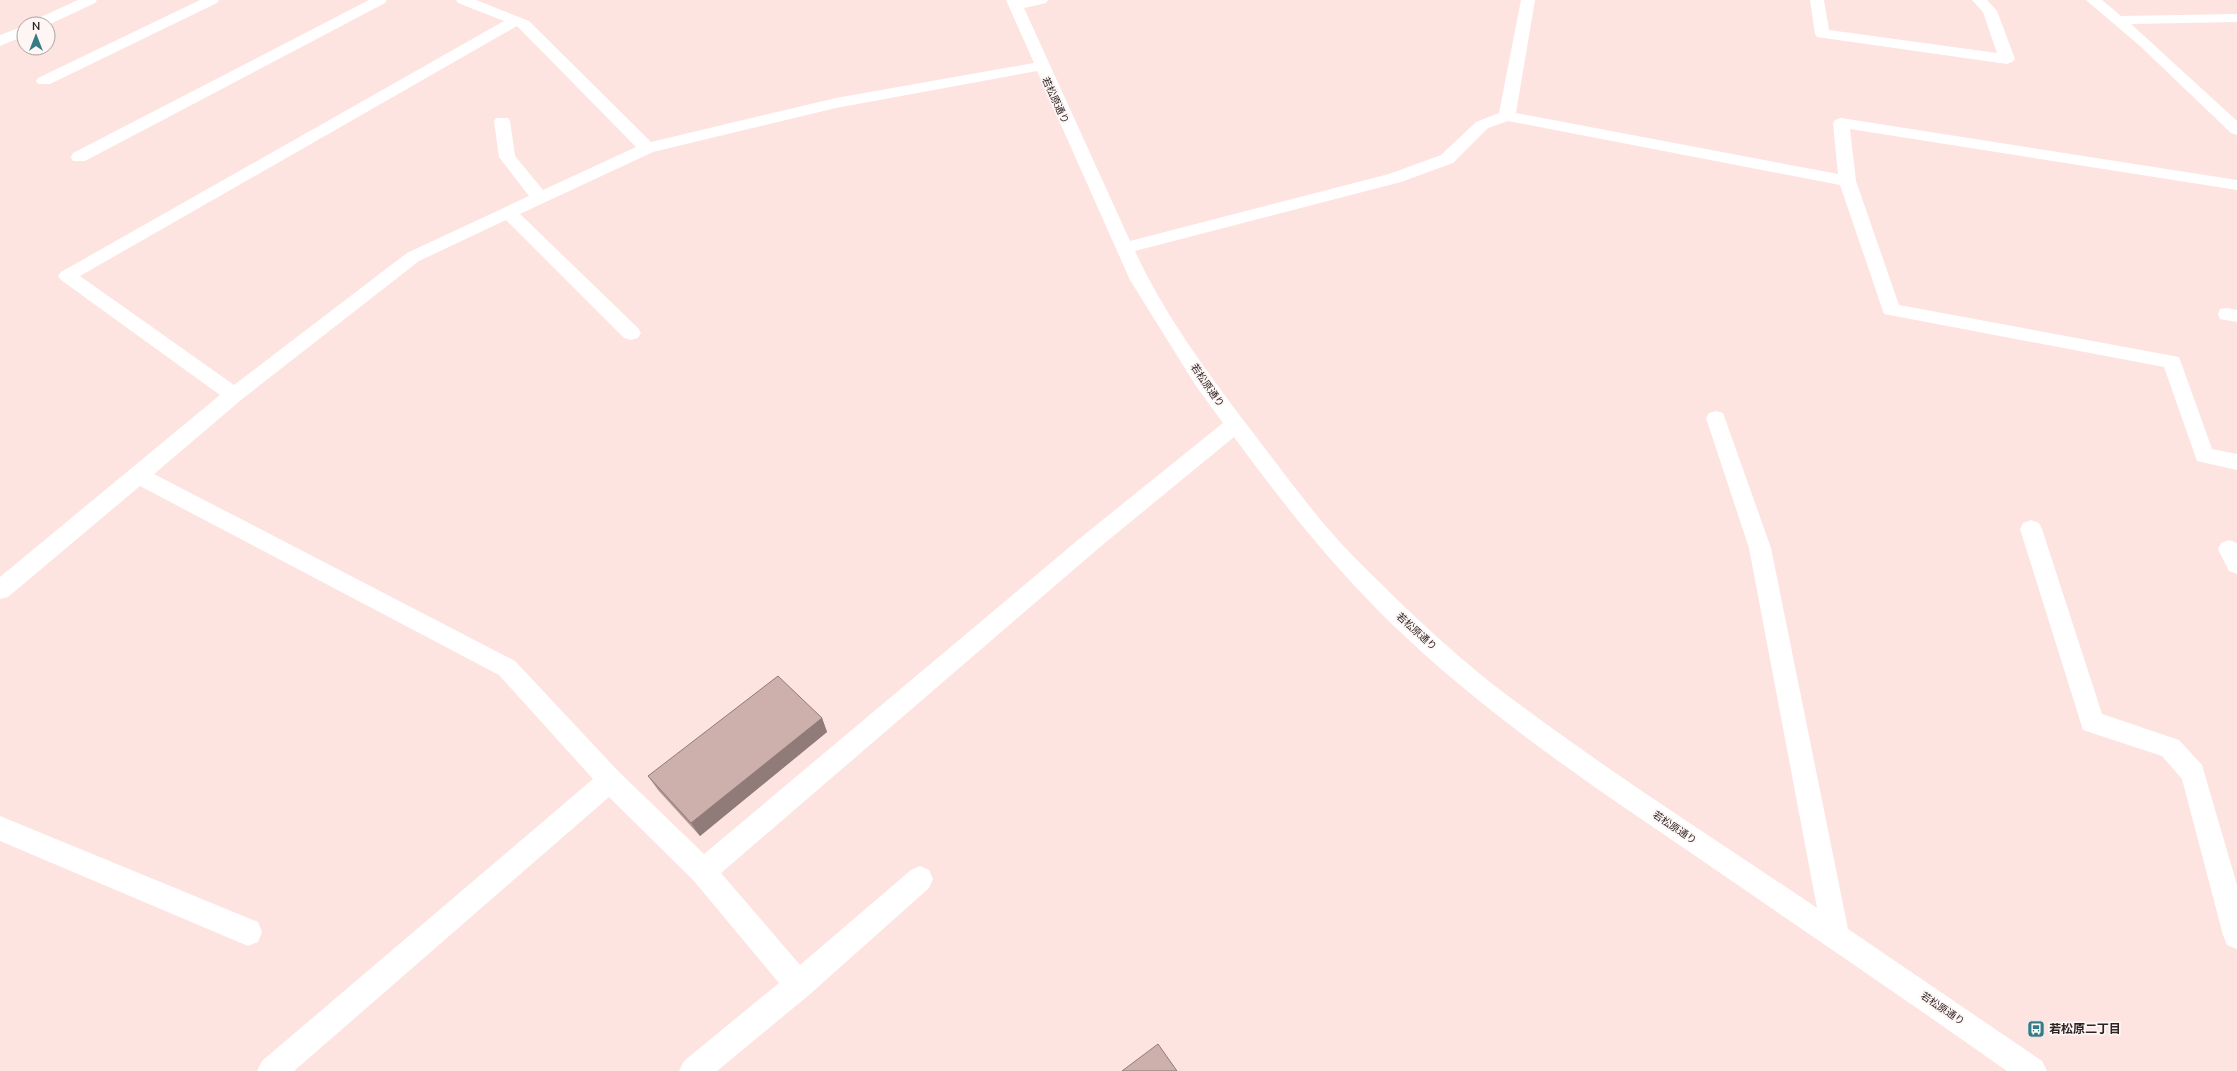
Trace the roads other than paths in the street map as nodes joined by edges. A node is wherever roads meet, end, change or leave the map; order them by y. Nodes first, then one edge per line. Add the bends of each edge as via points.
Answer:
1 (90, 0) edge
2 (212, 0) edge
3 (380, 0) edge
4 (462, 0) edge
5 (1041, 0) edge
6 (1528, 0) edge
7 (1817, 0) edge
8 (1980, 0) edge
9 (2093, 0) edge
10 (1014, 3) edge
11 (55, 16) edge
12 (2237, 18) edge
13 (516, 20) junction
14 (2118, 20) junction
15 (16, 34) edge
16 (0, 41) edge
17 (1041, 66) junction
18 (44, 81) dead end
19 (1507, 116) junction
20 (502, 121) dead end
21 (2237, 130) edge
22 (647, 148) junction
23 (79, 157) dead end
24 (1847, 181) junction
25 (2237, 185) edge
26 (540, 198) junction
27 (509, 213) junction
28 (1124, 248) junction
29 (632, 333) dead end
30 (234, 395) junction
31 (1716, 418) dead end
32 (1236, 424) junction
33 (2237, 462) edge
34 (138, 475) junction
35 (2031, 529) dead end
36 (0, 590) edge
37 (610, 780) junction
38 (0, 828) edge
39 (703, 872) junction
40 (920, 879) dead end
41 (248, 932) dead end
42 (2237, 935) edge
43 (1836, 936) junction
44 (799, 985) junction
45 (272, 1071) edge
46 (694, 1071) edge
47 (2032, 1071) edge

1 - 11 street
2 - 18 street
3 - 23 street
4 - 13 street
5 - 10 street
6 - 19 street
7 - 8 street via 1822,34 2007,59 1990,11
9 - 14 street
10 - 17 street, 若松原通り
12 - 14 street
13 - 22 street via 524,24
13 - 30 street via 68,276
14 - 21 street
15 - 16 street
17 - 22 street via 836,103
17 - 28 street, 若松原通り
19 - 24 street
19 - 28 street via 1482,124 1447,159 1395,178
20 - 26 street via 507,157
22 - 26 street
24 - 25 street via 1841,123
24 - 33 street via 1891,310 2172,362 2204,455
26 - 27 street
27 - 29 street
27 - 30 street via 413,258
28 - 32 street, 若松原通り via 1139,280 1159,312 1203,381
30 - 34 street
31 - 43 street via 1760,548
32 - 39 street via 1092,541
32 - 43 street, 若松原通り via 1285,490 1343,560 1403,620 1485,692 1580,762
34 - 36 street
34 - 37 street via 506,668
35 - 42 street via 2092,722 2170,748 2193,773
37 - 39 street
37 - 45 street
38 - 41 street
39 - 44 street
40 - 44 street
43 - 47 street, 若松原通り
44 - 46 street

